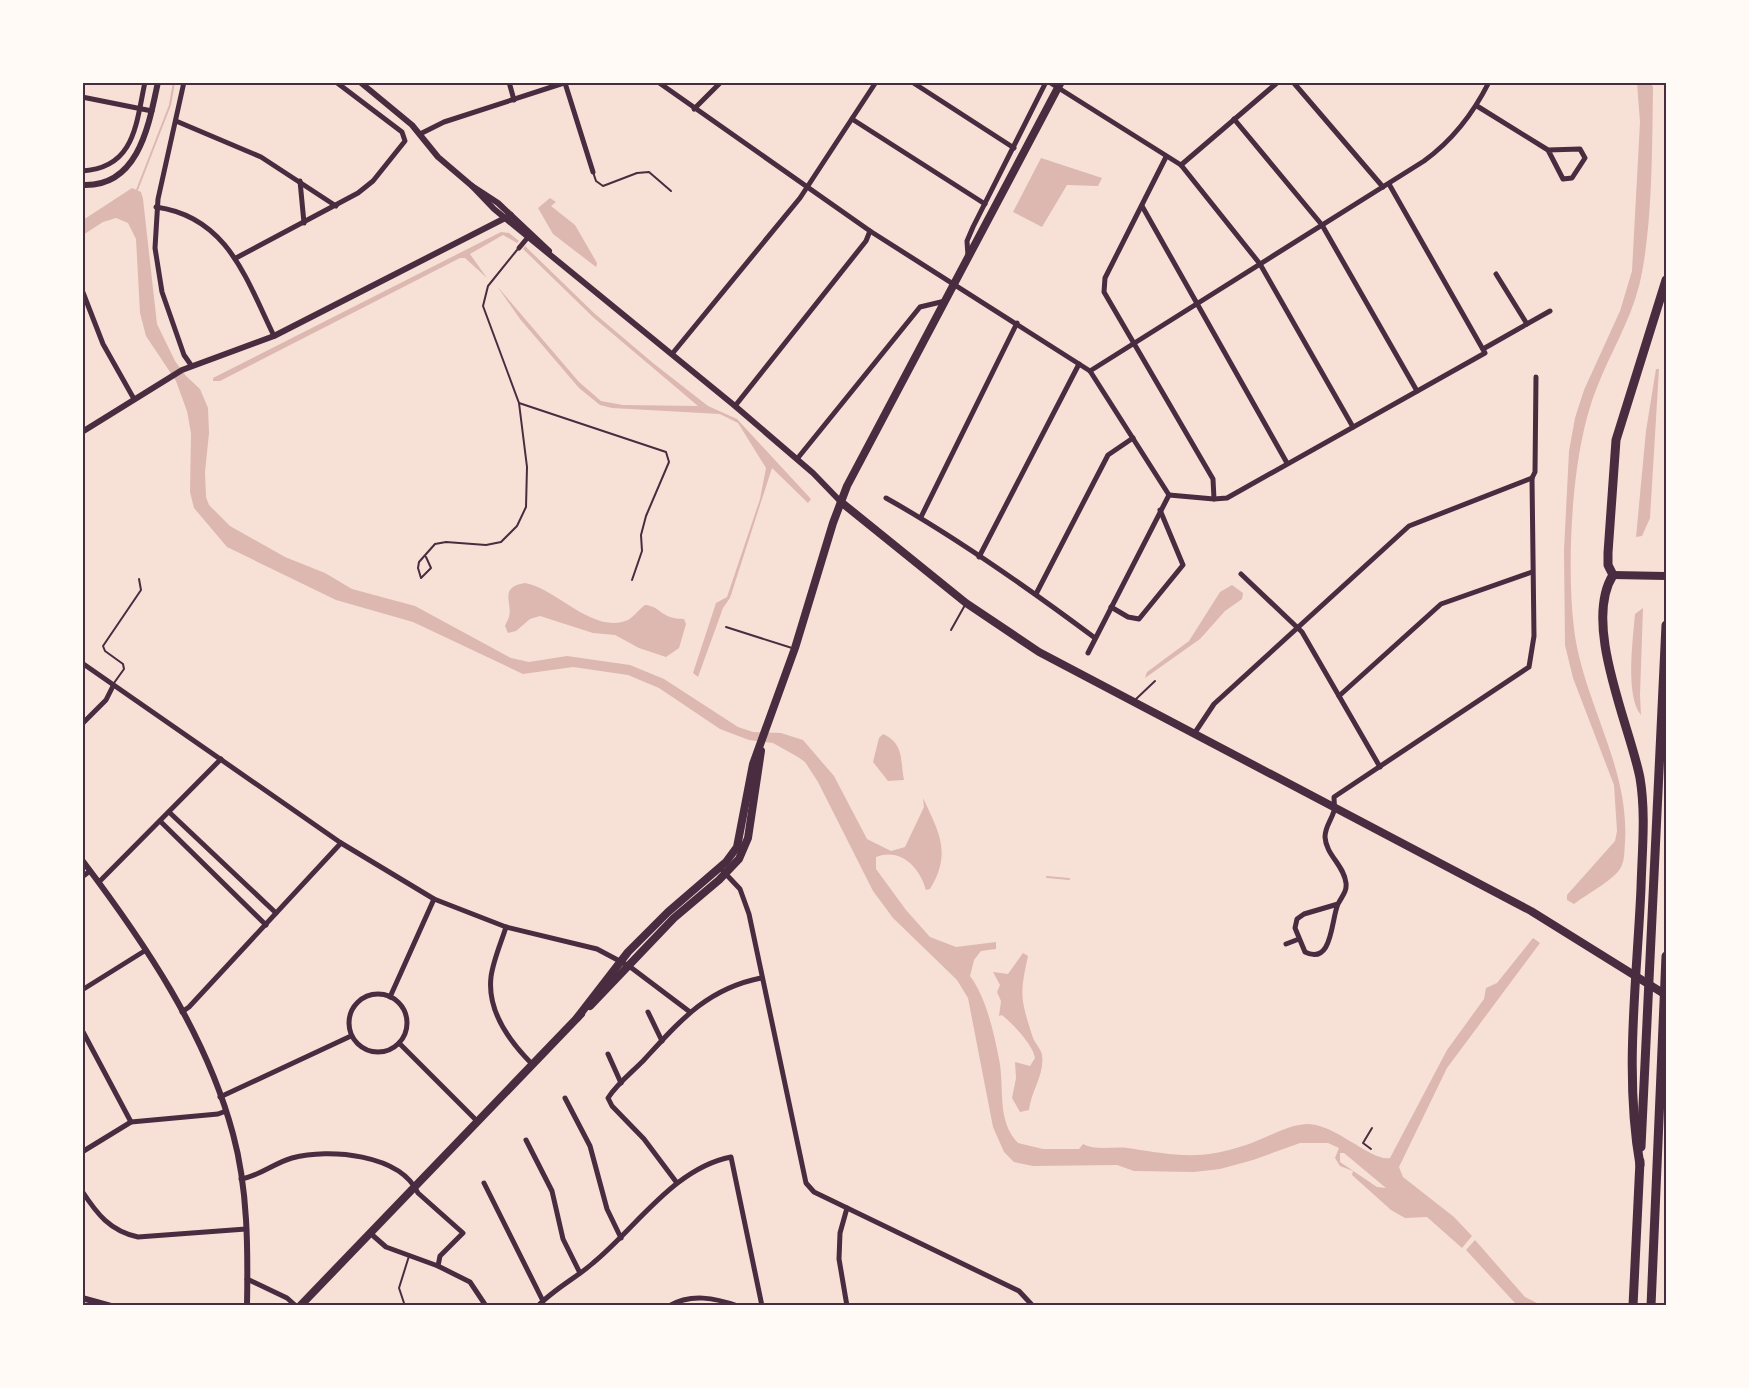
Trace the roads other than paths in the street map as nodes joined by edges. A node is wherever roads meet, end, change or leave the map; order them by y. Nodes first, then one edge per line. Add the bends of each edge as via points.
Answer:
1 (145, 82) edge
2 (158, 82) edge
3 (184, 82) edge
4 (336, 82) edge
5 (360, 82) edge
6 (508, 82) edge
7 (658, 82) edge
8 (722, 82) edge
9 (876, 82) edge
10 (912, 82) edge
11 (1048, 82) edge
12 (1278, 82) edge
13 (1293, 82) edge
14 (1489, 82) edge
15 (566, 83) edge
16 (1059, 85) edge
17 (82, 97) edge
18 (514, 100) junction
19 (1477, 106) junction
20 (139, 108) junction
21 (694, 109) junction
22 (152, 111) junction
23 (852, 119) junction
24 (1234, 119) junction
25 (176, 121) junction
26 (420, 134) junction
27 (1014, 148) junction
28 (1548, 150) junction
29 (1166, 157) junction
30 (1181, 165) junction
31 (82, 171) edge
32 (593, 172) joint
33 (300, 181) junction
34 (82, 185) edge
35 (1386, 186) junction
36 (806, 187) junction
37 (671, 191) dead end
38 (986, 204) junction
39 (336, 206) junction
40 (1142, 206) junction
41 (156, 207) junction
42 (508, 216) junction
43 (304, 223) junction
44 (1322, 225) junction
45 (870, 231) junction
46 (528, 237) junction
47 (519, 248) joint
48 (968, 256) junction
49 (236, 258) junction
50 (1260, 264) junction
51 (1496, 274) dead end
52 (1666, 280) edge
53 (956, 284) junction
54 (82, 290) edge
55 (947, 301) junction
56 (1197, 304) junction
57 (1550, 311) dead end
58 (1017, 323) junction
59 (1527, 324) junction
60 (274, 336) junction
61 (1134, 343) junction
62 (1484, 351) junction
63 (672, 354) junction
64 (1079, 364) junction
65 (191, 366) junction
66 (1090, 371) junction
67 (1536, 377) dead end
68 (1417, 391) junction
69 (134, 399) junction
70 (519, 403) junction
71 (735, 406) junction
72 (1353, 428) junction
73 (82, 432) edge
74 (1133, 438) junction
75 (797, 459) junction
76 (1287, 463) junction
77 (1532, 478) junction
78 (1169, 495) junction
79 (886, 498) dead end
80 (1214, 499) junction
81 (841, 502) junction
82 (1160, 510) junction
83 (921, 518) junction
84 (426, 557) junction
85 (979, 557) junction
86 (1532, 572) junction
87 (1241, 574) dead end
88 (1613, 575) junction
89 (1666, 576) edge
90 (139, 579) dead end
91 (632, 580) dead end
92 (1036, 594) junction
93 (966, 603) junction
94 (1111, 607) junction
95 (1666, 625) edge
96 (726, 627) dead end
97 (1298, 627) junction
98 (951, 630) dead end
99 (1095, 638) junction
100 (795, 648) junction
101 (1088, 653) dead end
102 (82, 663) edge
103 (1155, 681) dead end
104 (113, 686) junction
105 (1339, 696) junction
106 (1134, 702) junction
107 (82, 724) edge
108 (1194, 734) junction
109 (221, 759) junction
110 (1380, 767) junction
111 (1334, 806) junction
112 (169, 812) junction
113 (160, 821) junction
114 (341, 843) junction
115 (82, 860) edge
116 (90, 871) junction
117 (723, 871) junction
118 (82, 878) edge
119 (99, 882) junction
120 (434, 899) junction
121 (1338, 904) junction
122 (276, 914) junction
123 (266, 925) junction
124 (506, 927) junction
125 (1299, 939) junction
126 (1286, 944) dead end
127 (146, 950) junction
128 (1666, 956) edge
129 (619, 962) junction
130 (629, 966) junction
131 (761, 978) junction
132 (82, 990) edge
133 (1666, 995) edge
134 (390, 997) junction
135 (182, 1012) junction
136 (648, 1012) dead end
137 (690, 1012) junction
138 (577, 1018) junction
139 (82, 1030) edge
140 (351, 1036) junction
141 (662, 1041) junction
142 (399, 1043) junction
143 (608, 1054) dead end
144 (532, 1064) junction
145 (1666, 1079) edge
146 (621, 1083) junction
147 (220, 1097) junction
148 (565, 1098) dead end
149 (1659, 1105) junction
150 (226, 1111) junction
151 (477, 1121) junction
152 (131, 1122) junction
153 (1372, 1128) dead end
154 (526, 1140) dead end
155 (1371, 1149) dead end
156 (82, 1152) edge
157 (1640, 1165) junction
158 (241, 1179) junction
159 (677, 1183) junction
160 (484, 1184) dead end
161 (415, 1185) junction
162 (82, 1191) edge
163 (847, 1208) junction
164 (246, 1229) junction
165 (370, 1233) junction
166 (621, 1238) junction
167 (409, 1256) junction
168 (438, 1266) junction
169 (580, 1273) junction
170 (248, 1279) junction
171 (82, 1298) edge
172 (404, 1303) dead end
173 (541, 1303) edge
174 (111, 1305) edge
175 (247, 1305) edge
176 (296, 1305) edge
177 (486, 1305) edge
178 (669, 1305) edge
179 (738, 1305) edge
180 (762, 1305) edge
181 (847, 1305) edge
182 (1033, 1305) edge
183 (1633, 1305) edge
184 (1651, 1305) edge

1 - 20 street
2 - 22 street
3 - 25 street
4 - 39 street via 402,132 406,140 365,188
5 - 26 street
6 - 18 street
7 - 21 street
8 - 21 street
9 - 23 street
10 - 27 street
11 - 16 street
11 - 27 street
12 - 24 street
13 - 35 street
14 - 19 street
15 - 18 street
15 - 32 street
16 - 29 street
16 - 48 main road
17 - 20 street
18 - 26 street via 444,122
19 - 28 street
19 - 35 street via 1437,152
20 - 22 street
20 - 31 street via 126,151 112,164
21 - 36 street
22 - 34 street via 144,143 130,165 110,179
23 - 36 street
23 - 38 street
24 - 30 street
24 - 44 street
25 - 33 street via 261,157
25 - 41 street
26 - 42 street via 438,158 488,195
27 - 38 street
28 - 28 street via 1580,149 1585,158 1572,178 1563,179
29 - 30 street
29 - 40 street
30 - 50 street
32 - 37 lane via 603,186 649,172
33 - 39 street
33 - 43 street
35 - 44 street
35 - 62 street
36 - 45 street
36 - 63 street
38 - 48 street via 968,241
39 - 43 street
40 - 56 street
40 - 61 street via 1103,284
41 - 49 street via 208,226
41 - 65 street via 159,280
42 - 46 street
42 - 60 street
43 - 49 street
44 - 50 street
44 - 68 street
45 - 53 street
45 - 71 street
46 - 47 street
46 - 63 street
47 - 70 lane via 488,285 483,306
48 - 53 main road
49 - 60 street
50 - 56 street
50 - 72 street
51 - 59 street
52 - 88 highway via 1616,440 1608,553
53 - 55 main road
53 - 58 street
54 - 69 street via 103,344
55 - 75 street via 920,307
55 - 81 main road
56 - 61 street
56 - 76 street
57 - 59 street
58 - 64 street
58 - 83 street
59 - 62 street
60 - 65 street
61 - 66 street
61 - 80 street via 1213,479
62 - 68 street
63 - 71 street
64 - 66 street
64 - 85 street
65 - 69 street
66 - 74 street
67 - 77 street
68 - 72 street
69 - 73 street
70 - 84 lane via 527,467 526,507 517,526 495,544 439,542
70 - 91 lane via 666,452 669,462 646,516 642,551
71 - 75 street
72 - 76 street
74 - 78 street
74 - 92 street via 1108,454
75 - 81 street
76 - 80 street via 1227,498
77 - 86 street
77 - 97 street via 1409,526
78 - 80 street
78 - 82 street
79 - 83 street
81 - 93 main road
81 - 100 main road
82 - 94 street
82 - 94 street via 1183,565 1139,619
83 - 85 street
84 - 84 lane via 418,568 421,578 431,568
85 - 92 street
86 - 105 street via 1441,604
86 - 110 street via 1533,652 1529,667
87 - 97 street
88 - 89 main road
88 - 157 highway via 1605,592 1606,648 1640,778 1644,823 1632,1122
90 - 104 lane via 141,590 103,646 123,664
92 - 99 street
93 - 98 lane
93 - 106 main road via 1038,652
94 - 99 street
95 - 157 highway
96 - 100 lane
97 - 105 street
97 - 108 street via 1214,705
99 - 101 street
100 - 117 main road via 762,743 748,838 739,859
102 - 104 street
103 - 106 lane
104 - 107 street via 106,700
104 - 109 street
105 - 110 street
106 - 108 main road
108 - 111 main road
109 - 112 street
109 - 114 street
110 - 111 street via 1338,794
111 - 121 street via 1325,839 1346,882
111 - 133 main road via 1531,911
112 - 113 street
112 - 122 street
113 - 119 street
113 - 123 street
114 - 120 street
114 - 122 street
115 - 116 street
116 - 118 street
116 - 119 street
117 - 129 main road via 661,918
117 - 130 main road
117 - 131 street via 740,889
119 - 127 street
120 - 124 street
120 - 134 street
121 - 125 street via 1299,916 1295,924
121 - 125 street via 1330,940 1323,951 1308,953
122 - 123 street
123 - 135 street
124 - 129 street via 597,949
124 - 144 street via 491,976 491,991 506,1034
125 - 126 street
127 - 132 street
127 - 135 street
128 - 149 highway
129 - 130 street
129 - 138 main road
130 - 137 street
130 - 138 main road
131 - 137 street via 736,983
131 - 163 street via 806,1183 813,1192
134 - 140 street via 373,995 357,1003 349,1018
134 - 142 street via 398,1002 406,1018
135 - 147 street
136 - 141 street
137 - 141 street
138 - 144 main road
139 - 152 street
140 - 142 street via 373,1052 383,1052
140 - 147 street
141 - 146 street
142 - 151 street
143 - 146 street
144 - 151 main road
145 - 149 highway
146 - 159 street via 608,1098 612,1106 644,1139
147 - 150 street
148 - 166 street via 590,1146 607,1209
149 - 184 highway
150 - 152 street
150 - 158 street
151 - 161 main road
152 - 156 street
153 - 155 lane via 1363,1143
154 - 169 street via 549,1185 563,1239
157 - 183 highway
158 - 161 street via 292,1158 333,1152 378,1161
158 - 164 street
159 - 166 street
159 - 180 street via 731,1157
160 - 173 street
161 - 165 main road
161 - 168 street via 418,1193 463,1233 440,1256
162 - 164 street via 98,1214 125,1234 138,1237
163 - 181 street via 839,1258
163 - 182 street via 1019,1291
164 - 170 street
165 - 167 street via 386,1247
165 - 176 main road
166 - 169 street
167 - 168 street
167 - 172 lane via 399,1287
168 - 177 street via 470,1282
169 - 173 street
170 - 175 street
170 - 176 street
171 - 174 street
178 - 179 street via 712,1297

